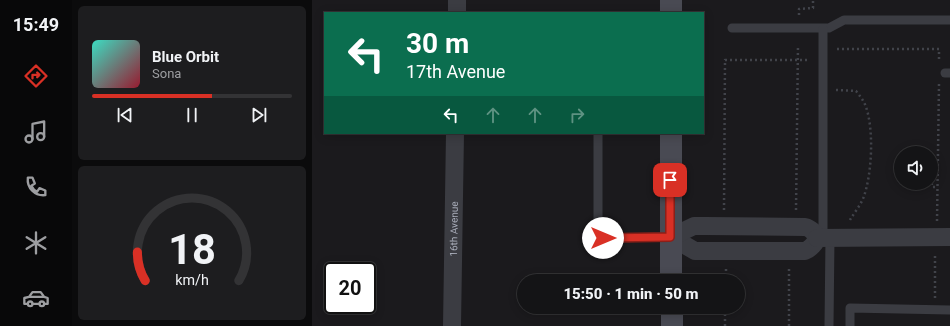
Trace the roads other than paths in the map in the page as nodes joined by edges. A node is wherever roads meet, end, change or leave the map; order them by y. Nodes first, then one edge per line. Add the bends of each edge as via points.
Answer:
1 (457, 0) edge
2 (671, 0) edge
3 (457, 12) edge
4 (671, 12) edge
5 (950, 20) edge
6 (732, 28) dead end
7 (823, 29) junction
8 (455, 134) edge
9 (598, 134) edge
10 (671, 134) edge
11 (670, 237) junction
12 (950, 237) edge
13 (823, 238) junction
14 (671, 274) edge
15 (950, 310) edge
16 (672, 314) edge
17 (452, 326) edge
18 (672, 326) edge
19 (830, 326) edge
20 (850, 326) edge

1 - 3 street
2 - 4 main road
5 - 7 lane via 844,20
6 - 7 lane
7 - 13 lane
8 - 17 street, 16th Avenue
9 - 11 lane via 598,233 603,238
10 - 11 main road
11 - 13 street via 694,226 712,226 805,227
11 - 13 street via 695,251 805,251
11 - 14 main road
12 - 13 street
13 - 19 lane
15 - 20 lane via 850,308
16 - 18 main road

